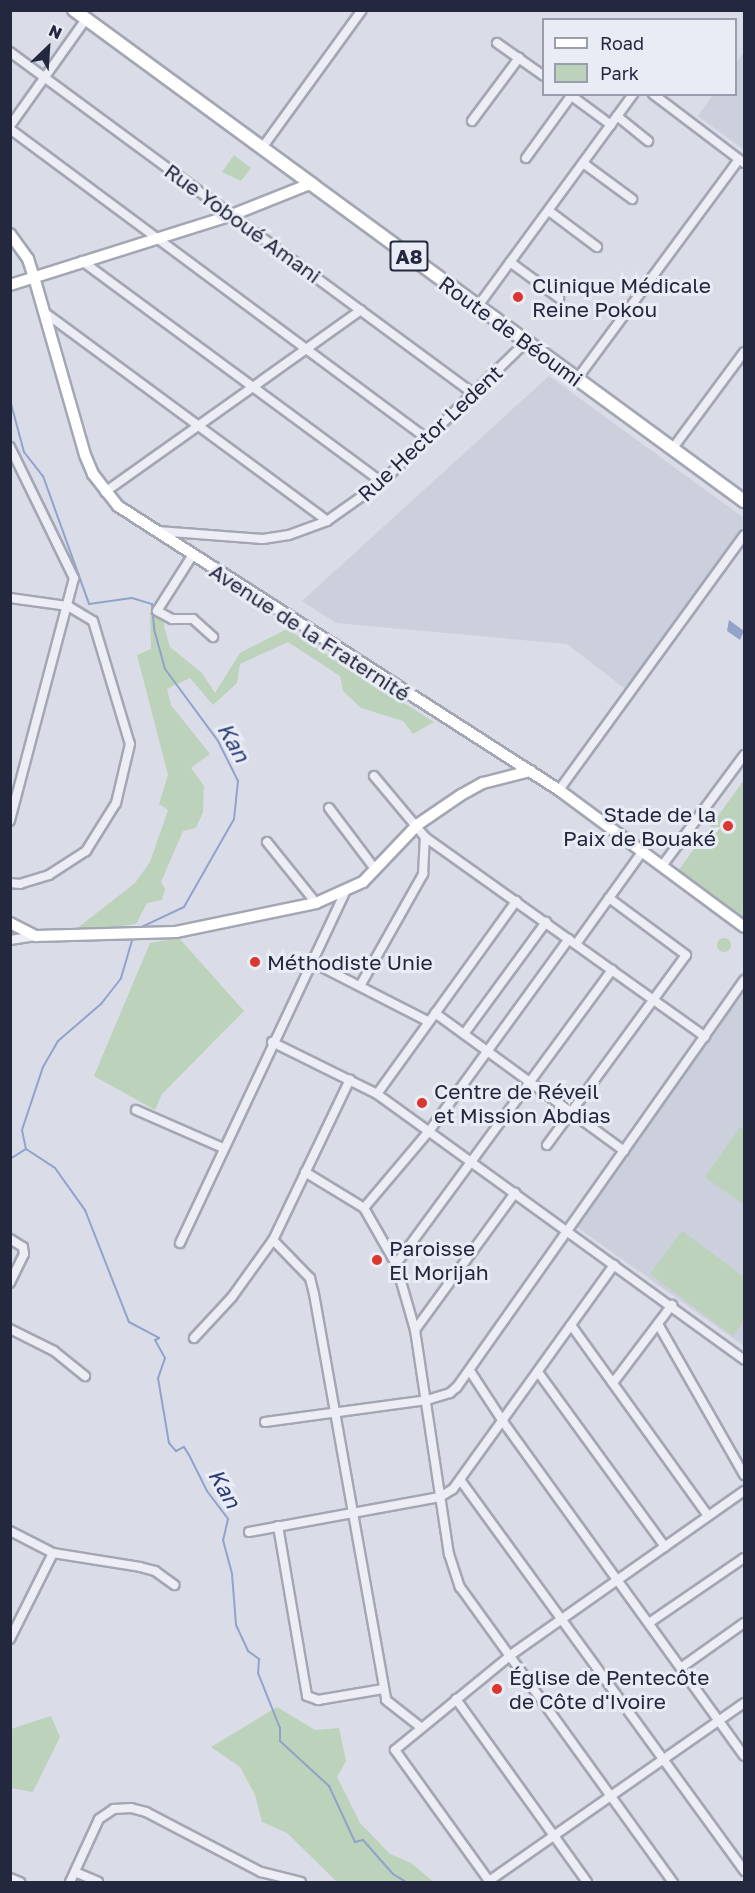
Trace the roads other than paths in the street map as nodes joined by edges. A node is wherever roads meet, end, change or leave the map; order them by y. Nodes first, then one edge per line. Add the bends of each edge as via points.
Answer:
1 (74, 10) edge
2 (362, 10) edge
3 (86, 19) junction
4 (497, 43) dead end
5 (10, 52) edge
6 (519, 58) junction
7 (542, 75) edge
8 (45, 77) junction
9 (569, 96) edge
10 (571, 96) edge
11 (632, 96) edge
12 (656, 96) edge
13 (617, 116) junction
14 (472, 121) dead end
15 (611, 125) junction
16 (10, 128) edge
17 (648, 141) dead end
18 (262, 148) junction
19 (526, 158) dead end
20 (742, 161) edge
21 (583, 164) junction
22 (312, 183) junction
23 (632, 199) dead end
24 (549, 211) junction
25 (232, 215) junction
26 (10, 234) edge
27 (158, 238) junction
28 (597, 247) dead end
29 (82, 261) junction
30 (510, 262) junction
31 (34, 277) junction
32 (10, 285) edge
33 (559, 298) dead end
34 (478, 306) junction
35 (361, 310) junction
36 (44, 312) junction
37 (527, 341) junction
38 (307, 349) junction
39 (744, 352) edge
40 (577, 380) junction
41 (252, 387) junction
42 (474, 394) junction
43 (199, 425) junction
44 (426, 438) junction
45 (10, 447) edge
46 (673, 448) junction
47 (382, 482) junction
48 (105, 492) junction
49 (744, 501) edge
50 (327, 521) junction
51 (153, 531) junction
52 (744, 535) edge
53 (192, 556) junction
54 (10, 598) edge
55 (68, 606) junction
56 (213, 637) dead end
57 (744, 755) edge
58 (530, 771) junction
59 (374, 776) dead end
60 (560, 790) junction
61 (329, 808) dead end
62 (10, 821) edge
63 (417, 825) junction
64 (425, 837) junction
65 (267, 842) dead end
66 (642, 852) junction
67 (662, 866) junction
68 (375, 868) junction
69 (10, 883) edge
70 (344, 894) junction
71 (609, 898) junction
72 (516, 901) junction
73 (316, 903) junction
74 (546, 922) junction
75 (10, 923) edge
76 (744, 927) edge
77 (36, 936) junction
78 (10, 940) edge
79 (572, 941) junction
80 (312, 962) junction
81 (612, 970) junction
82 (744, 980) edge
83 (360, 986) junction
84 (653, 999) junction
85 (435, 1013) junction
86 (429, 1022) junction
87 (464, 1034) junction
88 (705, 1037) junction
89 (272, 1042) junction
90 (488, 1051) junction
91 (350, 1079) junction
92 (531, 1082) junction
93 (377, 1094) junction
94 (136, 1110) dead end
95 (570, 1112) junction
96 (430, 1130) junction
97 (547, 1145) dead end
98 (223, 1148) junction
99 (624, 1150) junction
100 (472, 1163) junction
101 (305, 1172) junction
102 (515, 1194) junction
103 (364, 1208) junction
104 (568, 1232) junction
105 (10, 1239) edge
106 (273, 1240) junction
107 (180, 1243) dead end
108 (396, 1264) junction
109 (614, 1265) junction
110 (10, 1283) edge
111 (672, 1305) junction
112 (658, 1324) junction
113 (571, 1325) junction
114 (10, 1329) edge
115 (414, 1330) junction
116 (194, 1338) dead end
117 (744, 1360) edge
118 (470, 1371) junction
119 (538, 1372) junction
120 (86, 1376) dead end
121 (613, 1383) junction
122 (427, 1400) junction
123 (338, 1411) junction
124 (265, 1422) dead end
125 (504, 1423) junction
126 (744, 1475) edge
127 (461, 1480) junction
128 (744, 1491) edge
129 (440, 1497) junction
130 (354, 1514) junction
131 (708, 1516) junction
132 (278, 1526) junction
133 (10, 1531) edge
134 (249, 1532) dead end
135 (665, 1547) junction
136 (53, 1553) junction
137 (744, 1558) edge
138 (619, 1580) junction
139 (174, 1585) dead end
140 (564, 1618) junction
141 (649, 1623) junction
142 (744, 1623) edge
143 (10, 1639) edge
144 (511, 1655) junction
145 (682, 1667) junction
146 (383, 1689) junction
147 (456, 1699) junction
148 (744, 1703) edge
149 (719, 1721) junction
150 (419, 1726) junction
151 (744, 1756) edge
152 (664, 1759) junction
153 (612, 1796) junction
154 (554, 1837) junction
155 (744, 1871) edge
156 (75, 1872) junction
157 (10, 1878) edge
158 (20, 1882) edge
159 (70, 1882) edge
160 (98, 1882) edge
161 (301, 1882) edge
162 (587, 1882) edge
163 (674, 1882) edge

1 - 3 main road, Route de Béoumi / A8
2 - 18 street
3 - 8 street
3 - 18 main road, Route de Béoumi / A8
4 - 6 street
5 - 8 street, Rue Yoboué Amani
6 - 7 street
6 - 14 street
8 - 16 street
8 - 25 street, Rue Yoboué Amani
9 - 19 street
10 - 15 street
11 - 13 street
12 - 20 street
13 - 15 street
13 - 17 street
15 - 21 street
16 - 27 street
18 - 22 main road, Route de Béoumi / A8
20 - 40 street
21 - 23 street
21 - 24 street
22 - 25 street
22 - 34 main road, Route de Béoumi / A8
24 - 28 street
24 - 30 street
25 - 27 street
25 - 35 street, Rue Yoboué Amani
26 - 31 street, Avenue de la Fraternité via 28,259
27 - 29 street
27 - 38 street
29 - 31 street
29 - 41 street
30 - 33 street
30 - 34 street
31 - 32 street
31 - 36 street, Avenue de la Fraternité
34 - 37 main road, Route de Béoumi / A8
35 - 38 street
35 - 42 street, Rue Yoboué Amani
36 - 43 street
36 - 48 street, Avenue de la Fraternité via 85,455
37 - 40 main road, Route de Béoumi / A8
37 - 42 street, Rue Hector Ledent
38 - 41 street
38 - 44 street
39 - 46 street
40 - 46 main road, Route de Béoumi / A8
41 - 43 street
41 - 47 street
42 - 44 street, Rue Hector Ledent
43 - 48 street
43 - 50 street
44 - 47 street, Rue Hector Ledent
45 - 55 street via 72,572
46 - 49 main road, Route de Béoumi / A8
47 - 50 street, Rue Hector Ledent
48 - 51 street, Avenue de la Fraternité
50 - 51 street, Rue Hector Ledent via 289,535 262,538
51 - 53 street, Avenue de la Fraternité
52 - 60 street
53 - 56 street via 157,611 172,619 193,619
53 - 58 street, Avenue de la Fraternité
54 - 55 street
55 - 62 street
55 - 69 street via 93,621 126,724 129,759 116,803 86,851 49,875
57 - 67 street
58 - 60 street, Avenue de la Fraternité
58 - 63 street via 483,783
59 - 63 street
60 - 66 street, Avenue de la Fraternité
61 - 68 street
63 - 64 street
63 - 68 street
64 - 72 street
64 - 83 street via 423,874
65 - 73 street
66 - 67 street, Avenue de la Fraternité
66 - 71 street
67 - 76 street, Avenue de la Fraternité
68 - 70 street
70 - 73 street
70 - 80 street
71 - 79 street
71 - 84 street via 686,955
72 - 74 street
72 - 85 street
73 - 77 street via 176,932
74 - 79 street
74 - 87 street
75 - 77 street
77 - 78 street
79 - 81 street
79 - 90 street
80 - 83 street
80 - 89 street
81 - 84 street
81 - 92 street
82 - 88 street
83 - 86 street
84 - 88 street
84 - 95 street
85 - 86 street
85 - 87 street
86 - 93 street
87 - 90 street
88 - 99 street
89 - 91 street
89 - 98 street
90 - 92 street
90 - 96 street
91 - 93 street
91 - 101 street
92 - 95 street
92 - 100 street
93 - 96 street
94 - 98 street
95 - 97 street
95 - 99 street
96 - 100 street
96 - 103 street
98 - 107 street
99 - 104 street
100 - 102 street
100 - 108 street
101 - 103 street
101 - 106 street
102 - 104 street
102 - 115 street
103 - 108 street
104 - 109 street
104 - 118 street
105 - 110 street via 23,1247 24,1254
106 - 116 street via 232,1297
106 - 123 street via 310,1278
108 - 115 street
109 - 111 street
109 - 113 street
111 - 112 street
111 - 117 street
112 - 121 street
112 - 126 street
113 - 119 street
113 - 121 street
114 - 120 street via 54,1351
115 - 122 street
118 - 122 street via 450,1393
118 - 125 street
119 - 125 street
119 - 135 street
121 - 131 street
122 - 123 street
122 - 129 street
123 - 124 street
123 - 130 street
125 - 127 street
125 - 138 street
127 - 129 street
127 - 140 street
128 - 131 street
129 - 130 street
129 - 144 street via 453,1572 472,1605
130 - 132 street
130 - 146 street
131 - 135 street
132 - 134 street
132 - 146 street via 307,1696 318,1700
133 - 136 street
135 - 138 street
136 - 139 street via 140,1567 155,1571
136 - 143 street
137 - 141 street
138 - 140 street
138 - 141 street
140 - 144 street
140 - 152 street
141 - 145 street
142 - 145 street
144 - 147 street
144 - 153 street
145 - 149 street
146 - 150 street via 390,1705
147 - 150 street
147 - 154 street
148 - 149 street
149 - 151 street
149 - 152 street
150 - 154 street via 395,1750 489,1881
152 - 153 street
152 - 155 street
153 - 154 street
153 - 163 street
154 - 162 street
156 - 159 street
156 - 160 street
156 - 161 street via 99,1819 114,1809 131,1808 146,1812 261,1872
157 - 158 street

